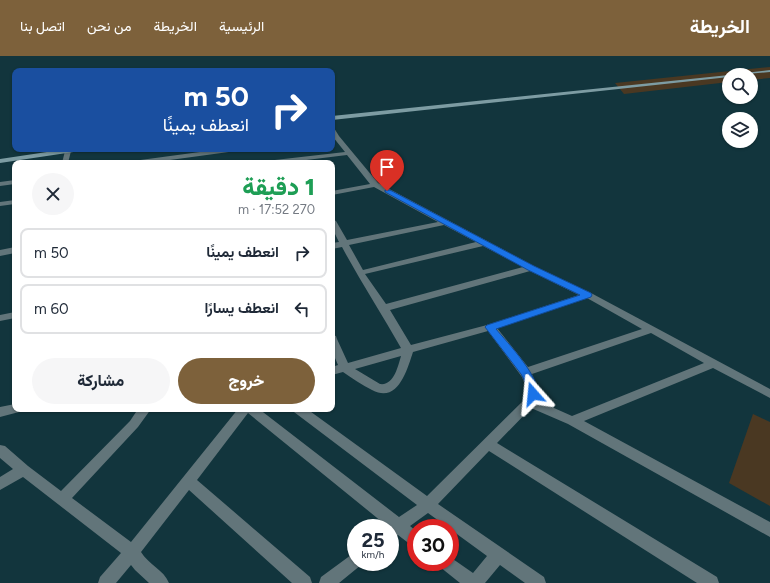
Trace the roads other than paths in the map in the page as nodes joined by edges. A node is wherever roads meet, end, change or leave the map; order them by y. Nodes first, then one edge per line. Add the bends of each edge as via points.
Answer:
1 (770, 71) edge
2 (758, 72) edge
3 (722, 77) edge
4 (335, 118) edge
5 (335, 137) edge
6 (61, 152) edge
7 (192, 152) edge
8 (349, 152) junction
9 (178, 156) edge
10 (152, 160) edge
11 (314, 160) edge
12 (0, 161) edge
13 (12, 182) edge
14 (0, 184) edge
15 (375, 185) junction
16 (335, 191) edge
17 (12, 202) edge
18 (0, 204) edge
19 (447, 222) junction
20 (335, 226) edge
21 (344, 243) junction
22 (484, 244) junction
23 (335, 245) edge
24 (12, 251) edge
25 (0, 253) edge
26 (531, 268) junction
27 (360, 273) junction
28 (588, 295) junction
29 (384, 308) junction
30 (12, 313) edge
31 (0, 318) edge
32 (490, 327) junction
33 (650, 330) junction
34 (335, 346) edge
35 (408, 350) junction
36 (713, 364) junction
37 (345, 368) junction
38 (335, 370) edge
39 (525, 372) junction
40 (770, 394) edge
41 (529, 402) junction
42 (12, 410) edge
43 (0, 412) edge
44 (143, 412) edge
45 (243, 412) edge
46 (255, 412) edge
47 (302, 412) edge
48 (572, 421) junction
49 (488, 444) junction
50 (0, 450) edge
51 (23, 470) junction
52 (188, 480) junction
53 (0, 484) edge
54 (62, 499) junction
55 (428, 505) junction
56 (382, 519) edge
57 (399, 525) edge
58 (770, 530) edge
59 (132, 552) junction
60 (498, 555) junction
61 (347, 567) edge
62 (457, 571) edge
63 (106, 583) edge
64 (161, 583) edge
65 (304, 583) edge
66 (327, 583) edge
67 (474, 583) edge
68 (538, 583) edge
69 (710, 583) edge

1 - 2 main road
3 - 4 main road
5 - 8 street
6 - 12 main road
7 - 9 street
8 - 11 street
8 - 15 street
9 - 10 street
13 - 14 street
15 - 16 street
15 - 19 street
17 - 18 street
19 - 21 street
19 - 22 street
20 - 21 street
21 - 23 street
21 - 27 street
22 - 26 street
22 - 27 street
24 - 25 street
26 - 28 street
26 - 29 street
27 - 29 street
28 - 32 street
28 - 33 street
29 - 35 street
30 - 31 street
32 - 35 street
32 - 39 street
33 - 36 street
33 - 39 street
34 - 37 street
35 - 37 street
35 - 37 street via 401,373 394,384 385,389 377,388
36 - 40 street
36 - 48 street
37 - 38 street
39 - 41 street via 533,388
41 - 48 street
41 - 49 street
42 - 43 street
44 - 54 street
45 - 52 street
46 - 56 street
47 - 55 street
48 - 58 street
49 - 55 street
49 - 69 street
50 - 51 street
51 - 53 street
51 - 54 street
52 - 59 street
52 - 65 street
54 - 59 street
55 - 57 street
55 - 60 street
59 - 63 street
59 - 64 street via 140,565
60 - 67 street
60 - 68 street
61 - 66 street
62 - 67 street

